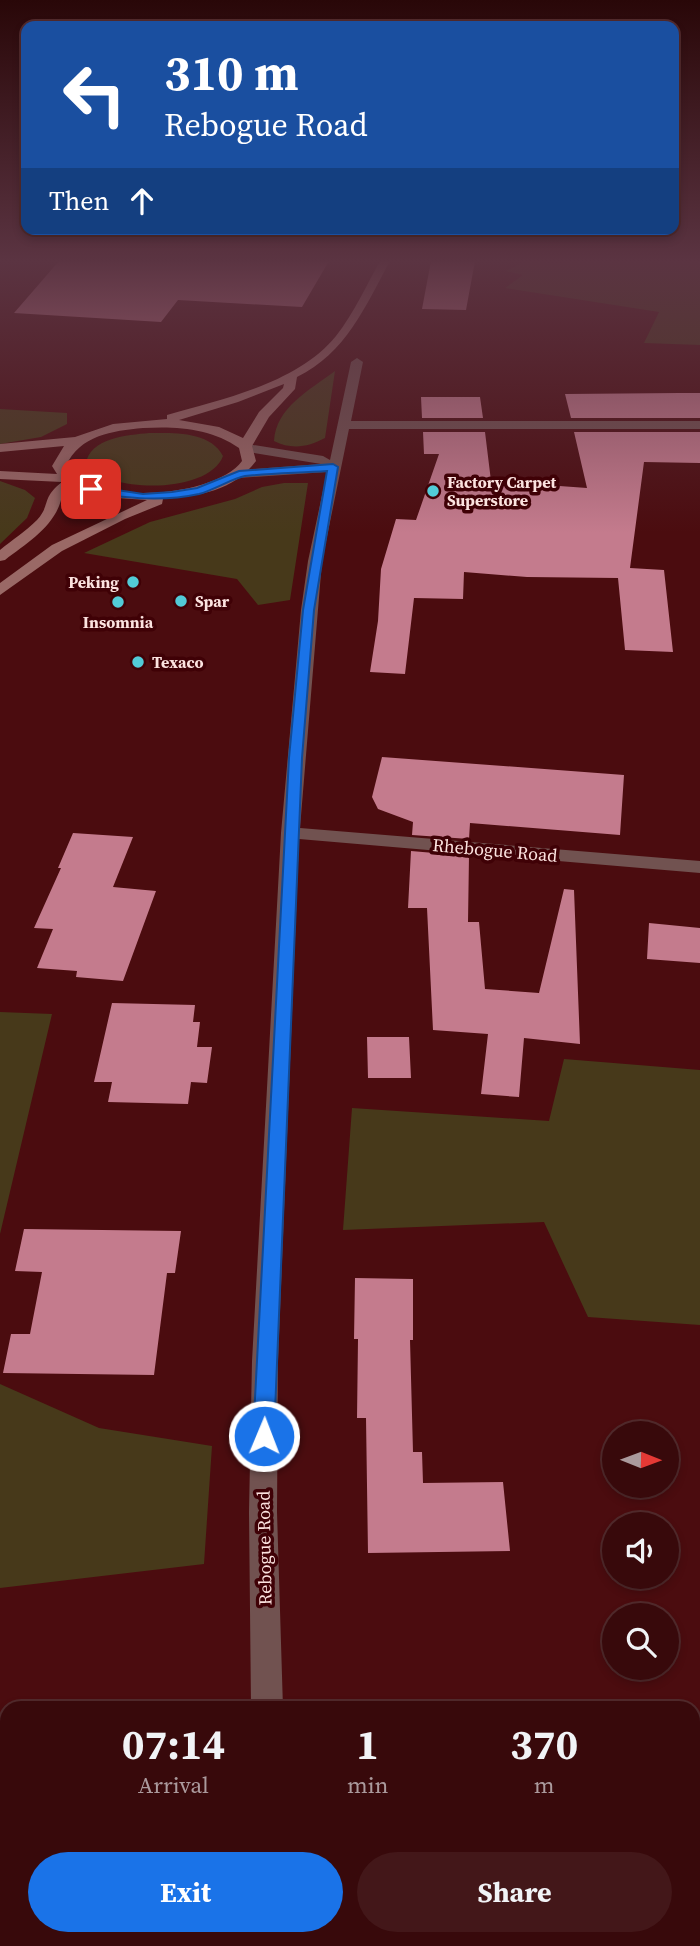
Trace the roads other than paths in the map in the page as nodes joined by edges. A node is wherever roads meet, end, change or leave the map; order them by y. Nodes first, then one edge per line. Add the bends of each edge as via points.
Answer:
1 (327, 352) edge
2 (357, 362) dead end
3 (291, 377) junction
4 (156, 423) junction
5 (343, 425) junction
6 (700, 425) edge
7 (76, 441) junction
8 (246, 447) junction
9 (0, 448) edge
10 (333, 467) junction
11 (239, 474) junction
12 (0, 475) edge
13 (69, 480) junction
14 (172, 495) junction
15 (0, 557) edge
16 (0, 590) edge
17 (290, 833) junction
18 (700, 867) edge
19 (267, 1701) edge

1 - 3 main road
2 - 5 street, Rebogue Road
3 - 4 main road via 214,407
3 - 8 main road via 289,389 264,415
4 - 7 main road via 122,426
4 - 8 main road via 202,426
5 - 6 street
5 - 10 street, Rebogue Road
7 - 9 main road
7 - 13 main road via 62,453 59,466
8 - 10 street via 324,460
8 - 11 main road via 249,461
10 - 11 street
10 - 17 street, Rebogue Road via 309,610
11 - 14 main road via 199,491
12 - 13 main road
13 - 14 main road via 115,495
13 - 15 main road via 55,494 42,523
14 - 16 main road via 57,548
17 - 18 street, Rhebogue Road
17 - 19 street, Rebogue Road via 265,1361 262,1511

